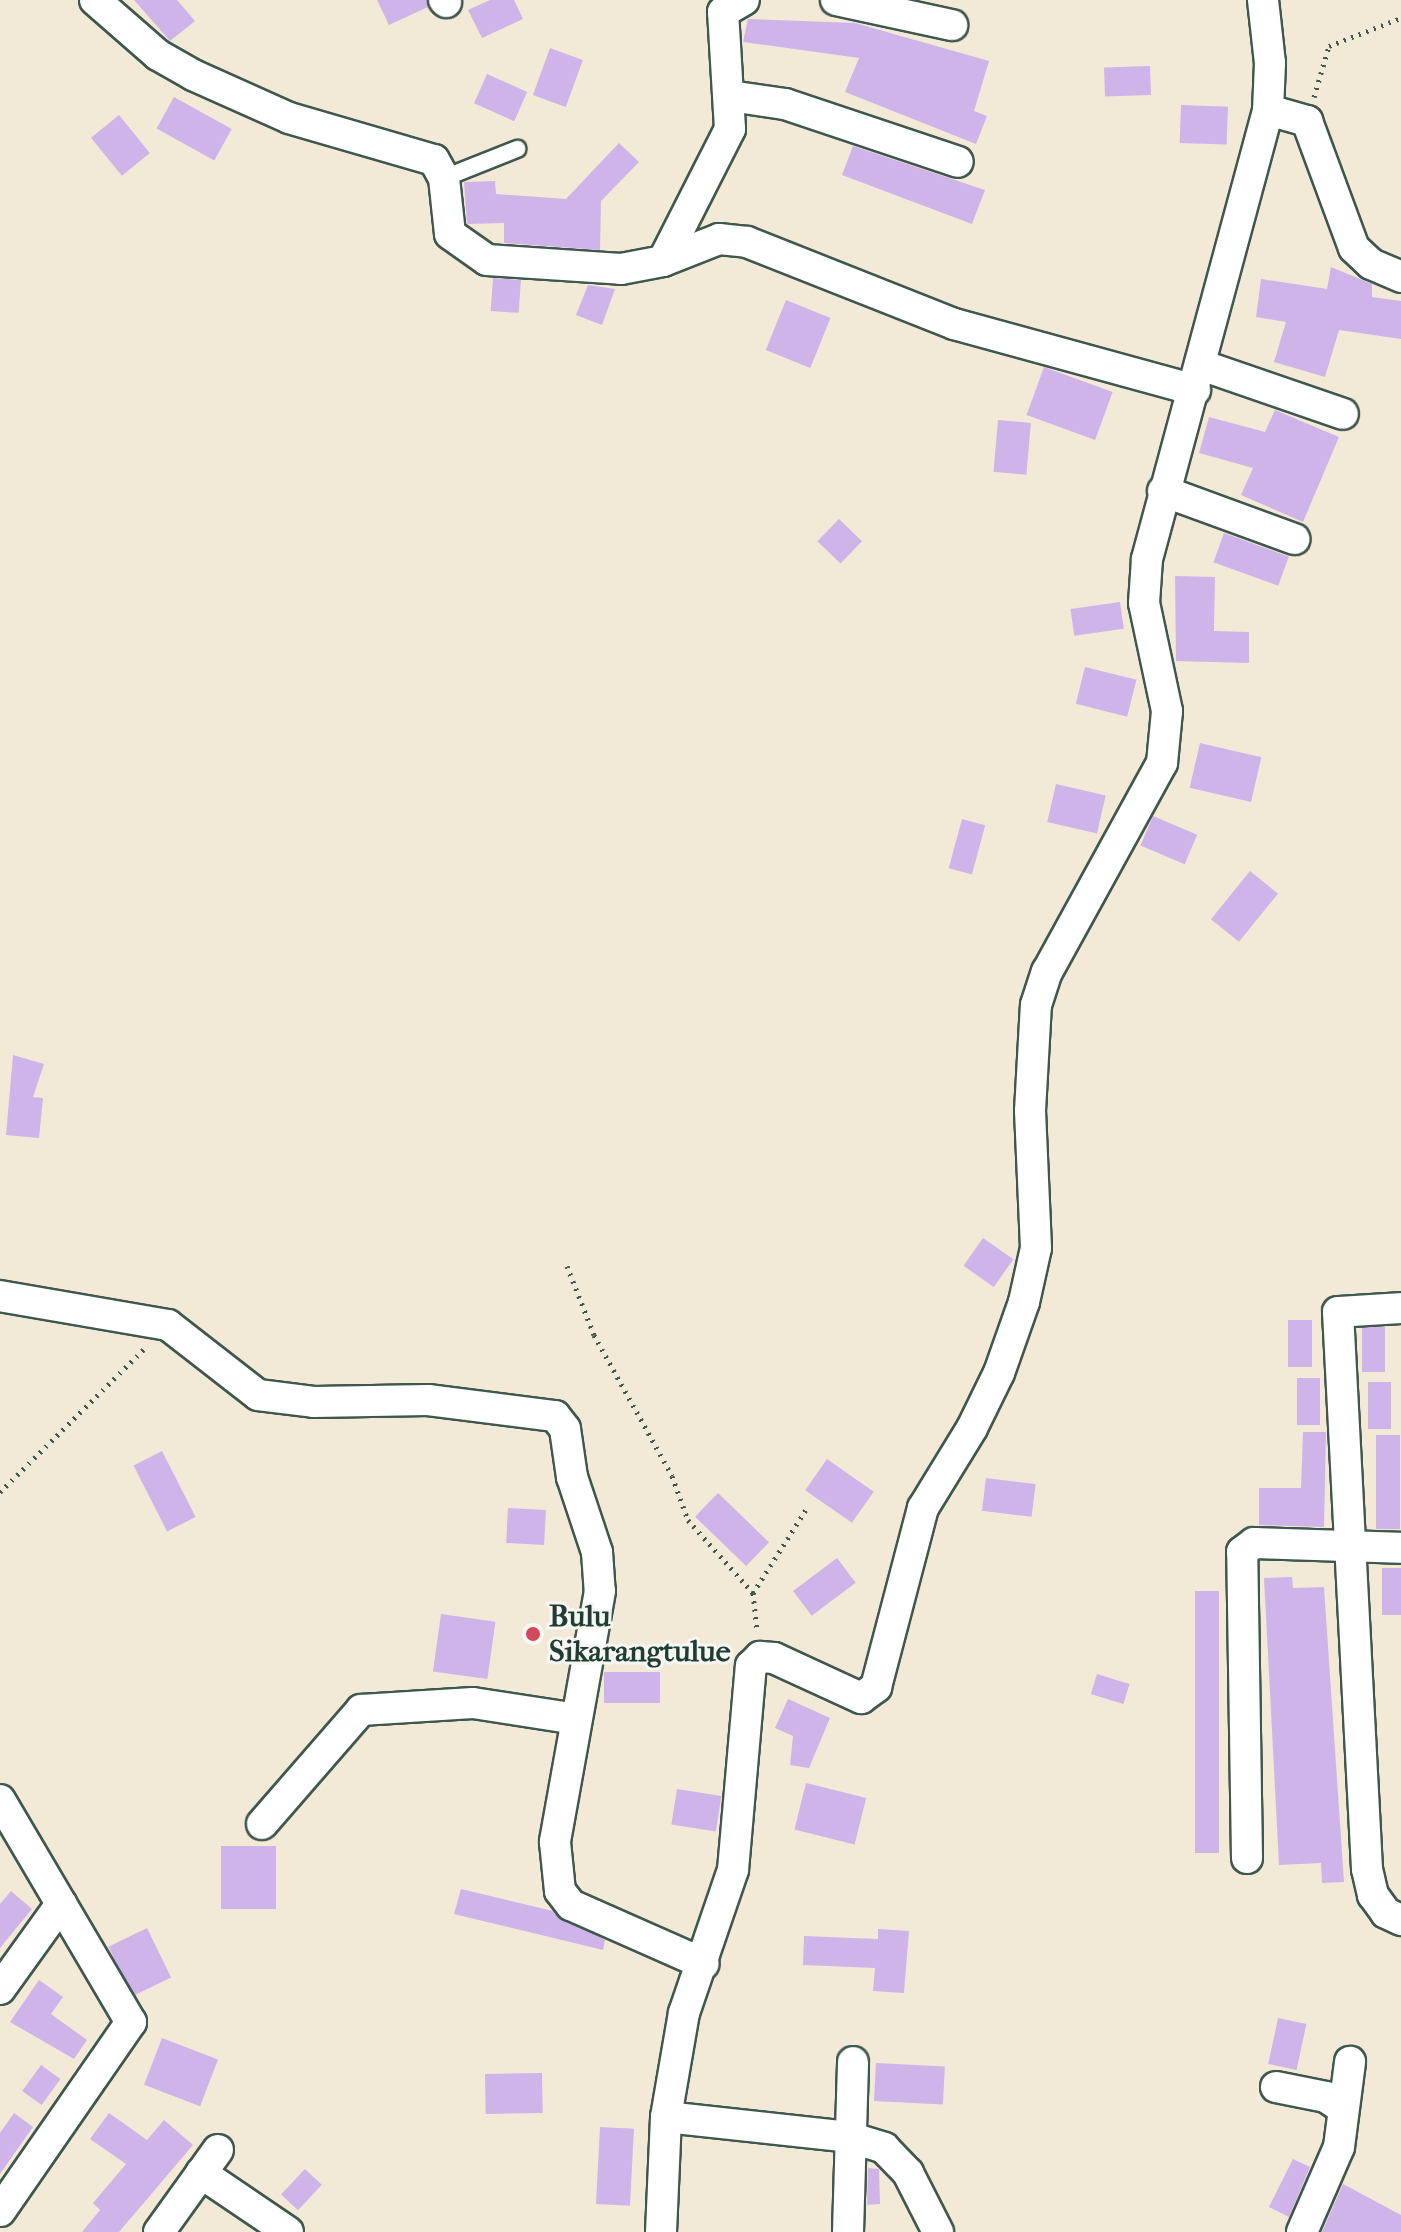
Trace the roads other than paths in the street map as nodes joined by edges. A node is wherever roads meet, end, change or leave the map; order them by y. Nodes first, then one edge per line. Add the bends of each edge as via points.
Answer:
1 (836, 0) edge
2 (1263, 0) edge
3 (97, 1) edge
4 (735, 1) edge
5 (952, 25) dead end
6 (730, 96) junction
7 (1268, 110) junction
8 (517, 149) dead end
9 (958, 162) dead end
10 (444, 178) junction
11 (663, 261) junction
12 (1401, 277) edge
13 (1198, 378) junction
14 (1343, 414) dead end
15 (1163, 491) junction
16 (1294, 539) dead end
17 (0, 1296) edge
18 (1401, 1308) edge
19 (1351, 1548) junction
20 (1401, 1548) edge
21 (576, 1719) junction
22 (3, 1811) edge
23 (262, 1824) dead end
24 (1247, 1858) dead end
25 (61, 1904) junction
26 (1401, 1920) edge
27 (704, 1964) junction
28 (0, 1989) edge
29 (853, 2062) dead end
30 (1350, 2062) dead end
31 (1276, 2087) dead end
32 (1341, 2107) junction
33 (666, 2117) junction
34 (849, 2137) junction
35 (0, 2211) edge
36 (159, 2232) edge
37 (288, 2232) edge
38 (661, 2232) edge
39 (848, 2232) edge
40 (938, 2232) edge
41 (1302, 2232) edge

1 - 5 street
2 - 7 street via 1270,63
3 - 10 street via 158,55 193,75 289,118 422,154 434,160
4 - 6 street via 723,12
6 - 9 street via 785,104
6 - 11 street via 730,129
7 - 12 street via 1307,121 1354,248 1371,264
7 - 13 street
8 - 10 lane
10 - 11 street via 450,234 487,260 621,269
11 - 13 street via 719,239 763,245 954,324
13 - 14 street
13 - 15 street
15 - 16 street
15 - 27 street via 1147,559 1144,603 1167,711 1166,740 1153,785 1047,972 1036,1005 1030,1111 1036,1248 1024,1302 972,1428 923,1508 876,1687 861,1698 760,1657 751,1666 733,1870
17 - 21 street via 168,1325 258,1395 314,1402 428,1400 555,1416 565,1429 574,1486 599,1567 598,1611
18 - 19 street via 1338,1312
19 - 20 street
19 - 24 street via 1254,1543 1242,1552
19 - 26 street via 1367,1869 1373,1895 1386,1913
21 - 23 street via 473,1703 361,1710
21 - 27 street via 555,1842 560,1891 571,1905
22 - 25 street
25 - 28 street
25 - 35 street via 131,2022
27 - 33 street via 684,2013
29 - 34 street
30 - 32 street
31 - 32 street via 1326,2097
32 - 41 street via 1339,2147
33 - 34 street
33 - 38 street
34 - 39 street
34 - 40 street via 895,2156
36 - 37 street via 210,2162

